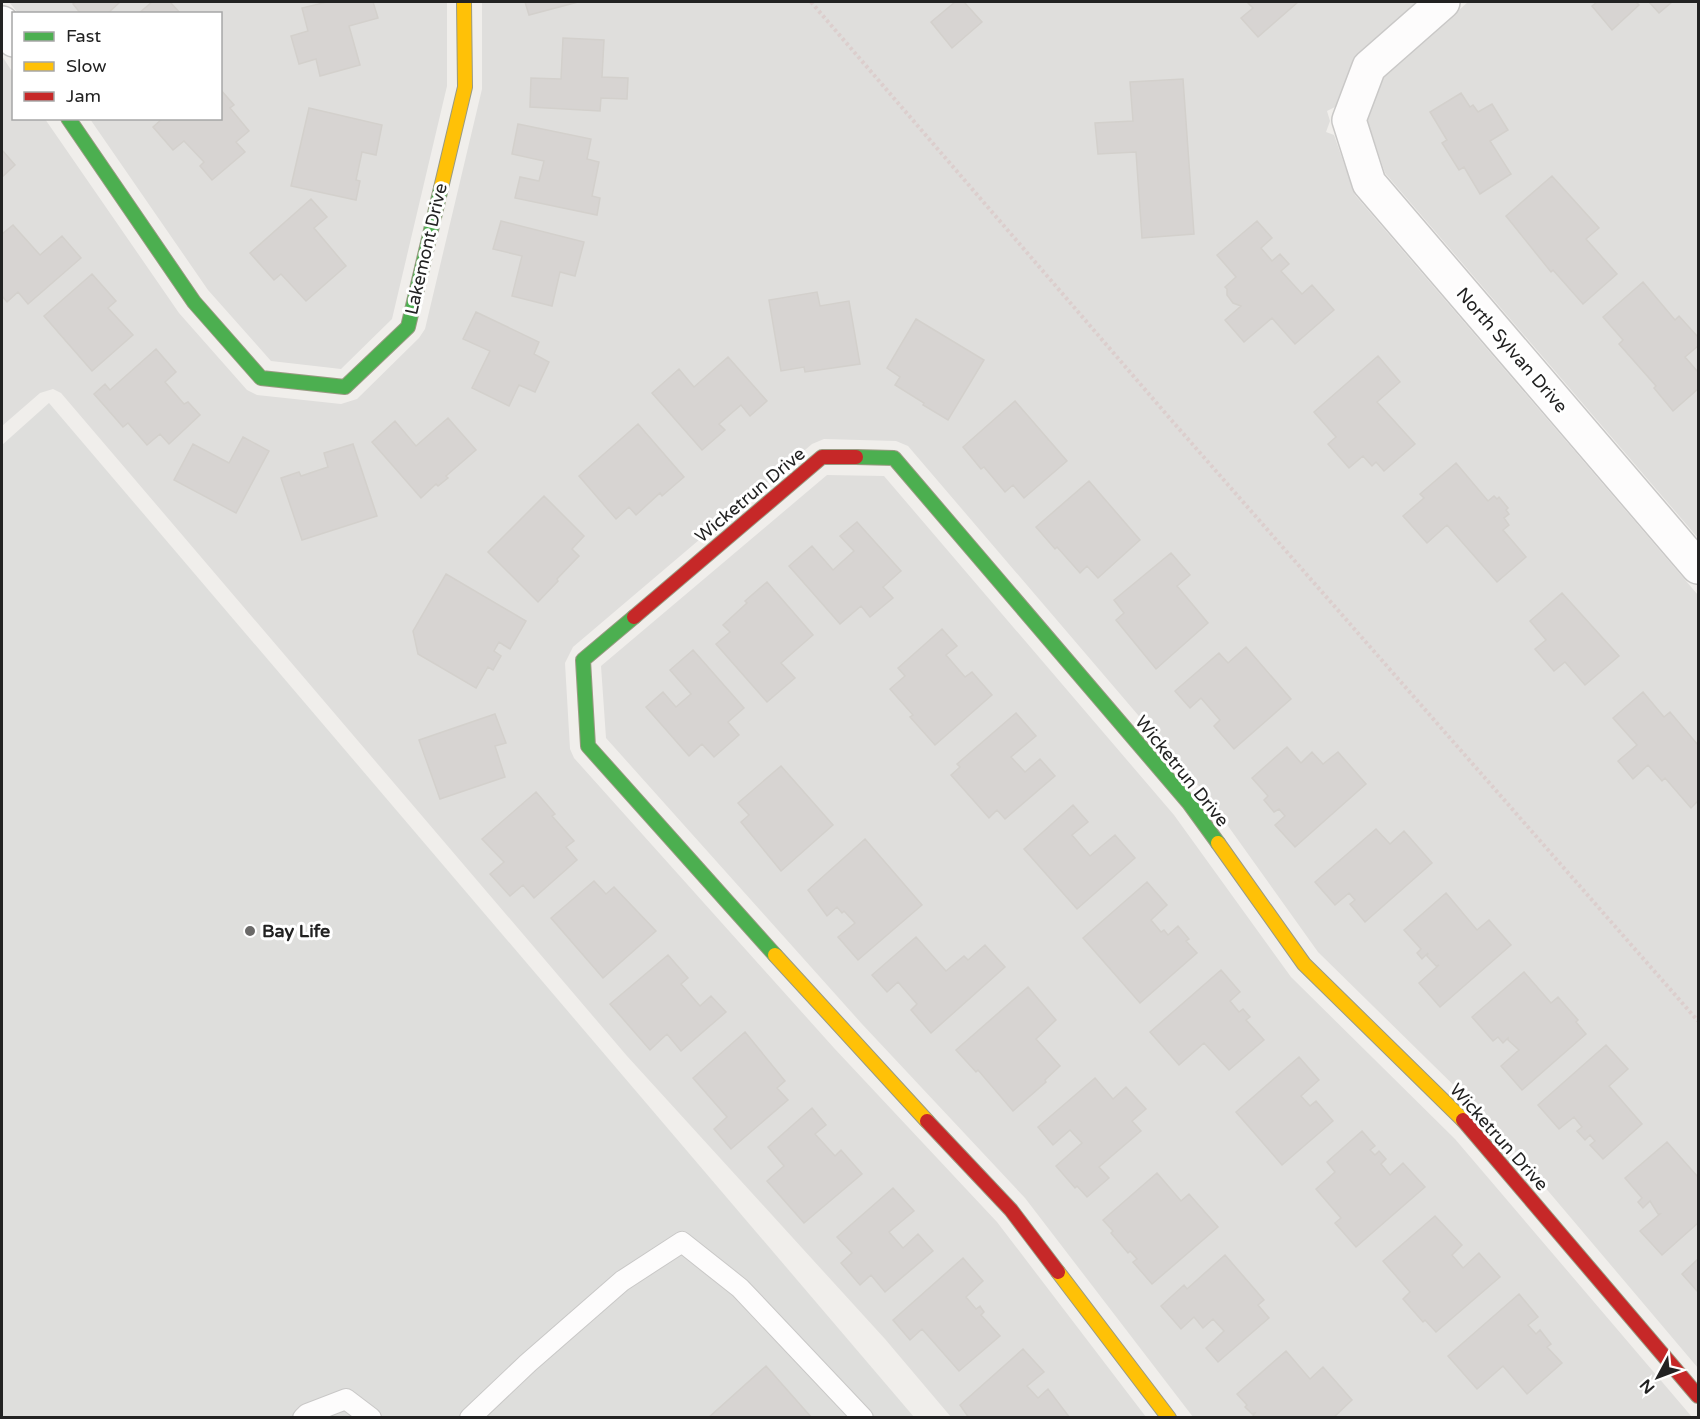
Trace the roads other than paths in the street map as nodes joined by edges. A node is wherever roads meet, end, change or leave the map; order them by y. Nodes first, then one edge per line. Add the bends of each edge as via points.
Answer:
1 (464, 2) edge
2 (1443, 2) edge
3 (2, 23) edge
4 (12, 37) edge
5 (69, 120) edge
6 (1698, 567) edge
7 (1698, 1396) edge
8 (303, 1418) edge
9 (371, 1418) edge
10 (470, 1418) edge
11 (864, 1418) edge
12 (1169, 1418) edge

1 - 5 street, Lakemont Drive via 465,87 408,327 345,387 261,378 194,302
2 - 6 street, North Sylvan Drive via 1370,67 1349,120 1369,183
3 - 4 street
7 - 12 street, Wicketrun Drive via 1469,1126 1304,964 1189,803 894,458 822,457 583,660 588,746 848,1036 1011,1210
8 - 9 lane via 346,1399
10 - 11 lane via 622,1281 682,1242 740,1288

